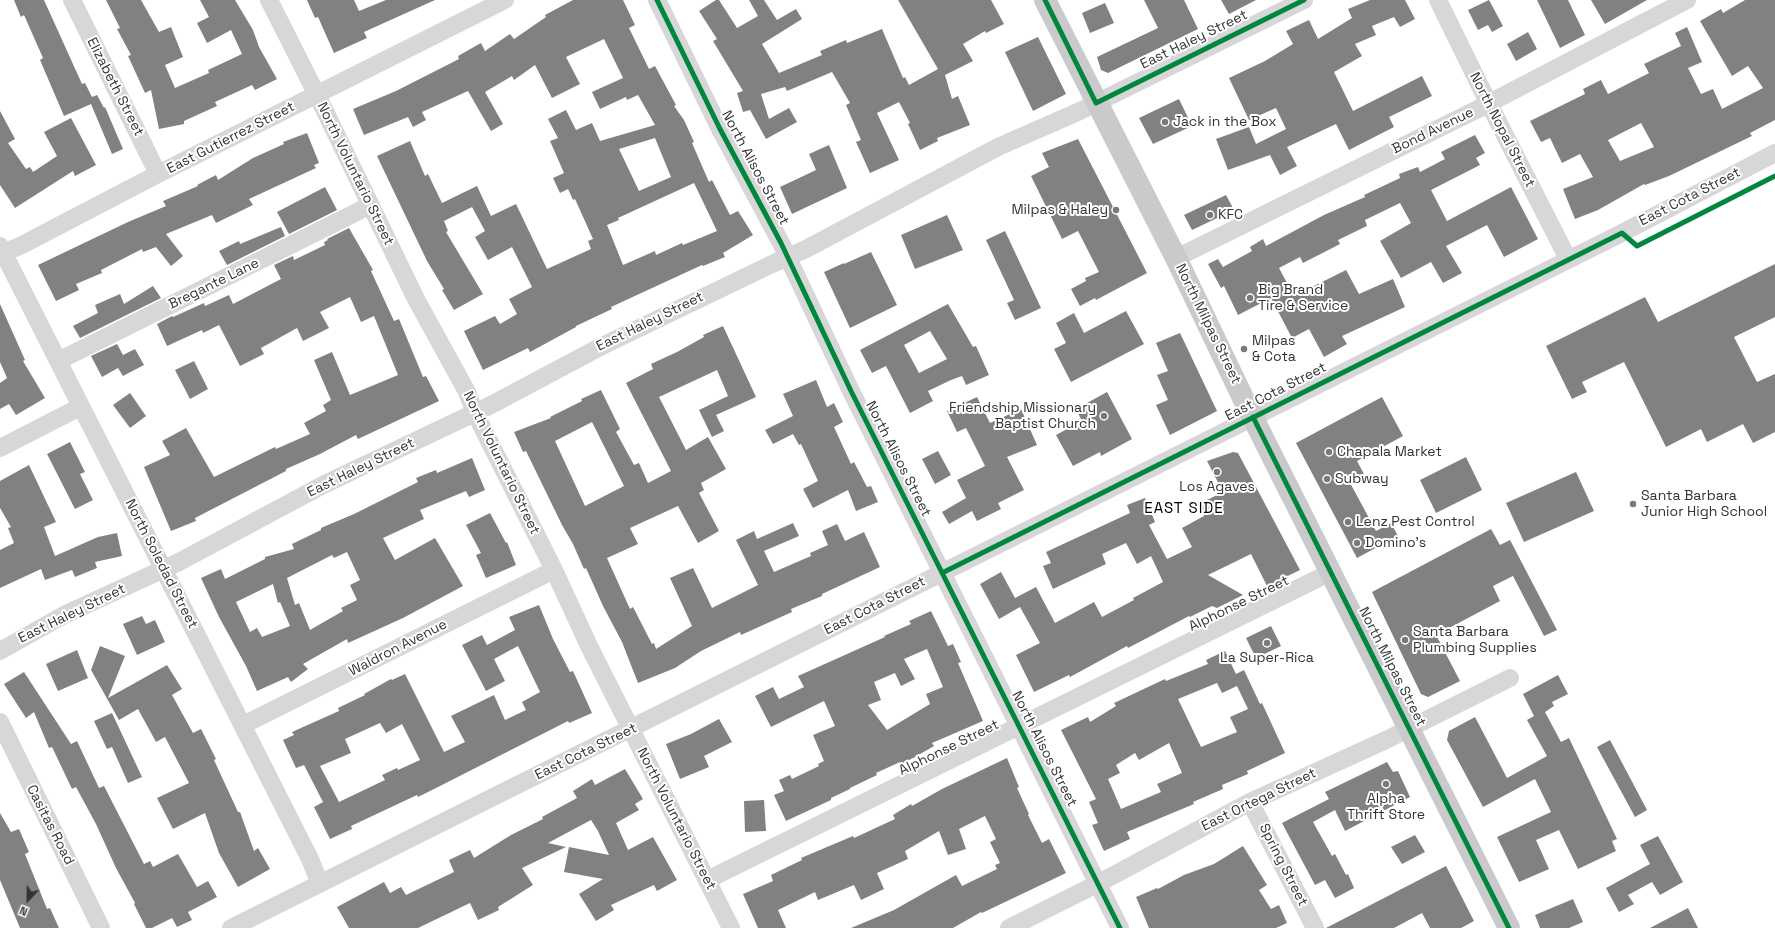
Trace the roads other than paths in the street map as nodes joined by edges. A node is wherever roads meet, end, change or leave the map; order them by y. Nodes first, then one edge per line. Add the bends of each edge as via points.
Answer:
1 (72, 0) edge
2 (269, 0) edge
3 (504, 0) edge
4 (658, 0) edge
5 (1045, 0) edge
6 (1304, 0) edge
7 (1438, 0) edge
8 (1687, 0) edge
9 (316, 95) junction
10 (1096, 103) junction
11 (1488, 103) junction
12 (1775, 153) edge
13 (158, 174) junction
14 (369, 206) junction
15 (1, 251) edge
16 (787, 258) junction
17 (1176, 258) junction
18 (1568, 259) junction
19 (58, 361) junction
20 (80, 406) junction
21 (475, 413) junction
22 (1253, 417) junction
23 (0, 448) edge
24 (164, 569) junction
25 (554, 570) junction
26 (1330, 572) junction
27 (942, 573) junction
28 (0, 650) edge
29 (1510, 678) dead end
30 (0, 722) edge
31 (243, 725) junction
32 (1019, 727) junction
33 (1410, 728) junction
34 (631, 730) junction
35 (1250, 802) junction
36 (707, 880) junction
37 (1099, 883) junction
38 (320, 884) junction
39 (101, 928) edge
40 (232, 928) edge
41 (731, 928) edge
42 (1009, 928) edge
43 (1120, 928) edge
44 (1315, 928) edge
45 (1509, 928) edge

1 - 13 street, Elizabeth Street
2 - 9 street, North Voluntario Street
3 - 9 street, East Gutierrez Street
4 - 16 street, North Alisos Street via 709,108
5 - 10 main road, North Milpas Street
6 - 10 street, East Haley Street
7 - 11 street, North Nopal Street
8 - 11 street, Bond Avenue
9 - 13 street, East Gutierrez Street
9 - 14 street, North Voluntario Street
10 - 16 street, East Haley Street via 984,154
10 - 17 main road, North Milpas Street
11 - 17 street, Bond Avenue
11 - 18 street, North Nopal Street
12 - 18 street, East Cota Street
13 - 15 street, East Gutierrez Street via 20,246
14 - 19 street, Bregante Lane
14 - 21 street, North Voluntario Street via 467,392
15 - 19 street, North Soledad Street
16 - 21 street, East Haley Street via 602,346
16 - 27 street, North Alisos Street
17 - 22 main road, North Milpas Street
18 - 22 street, East Cota Street
19 - 20 street, North Soledad Street
20 - 23 street
20 - 24 street, North Soledad Street
21 - 24 street, East Haley Street via 324,485
21 - 25 street, North Voluntario Street
22 - 26 main road, North Milpas Street
22 - 27 street, East Cota Street
24 - 28 street, East Haley Street via 64,615
24 - 31 street, North Soledad Street
25 - 31 street, Waldron Avenue
25 - 34 street, North Voluntario Street
26 - 32 street, Alphonse Street
26 - 33 main road, North Milpas Street
27 - 32 street, North Alisos Street
27 - 34 street, East Cota Street
29 - 33 street, East Ortega Street
30 - 39 street, Casitas Road
31 - 38 street, North Soledad Street
32 - 36 street, Alphonse Street
32 - 37 street, North Alisos Street
33 - 35 street, East Ortega Street
33 - 45 main road, North Milpas Street
34 - 36 street, North Voluntario Street
34 - 38 street, East Cota Street
35 - 37 street, East Ortega Street
35 - 44 street, Spring Street
36 - 41 street, North Voluntario Street
37 - 42 street, East Ortega Street
37 - 43 street, North Alisos Street
38 - 40 street, East Cota Street

